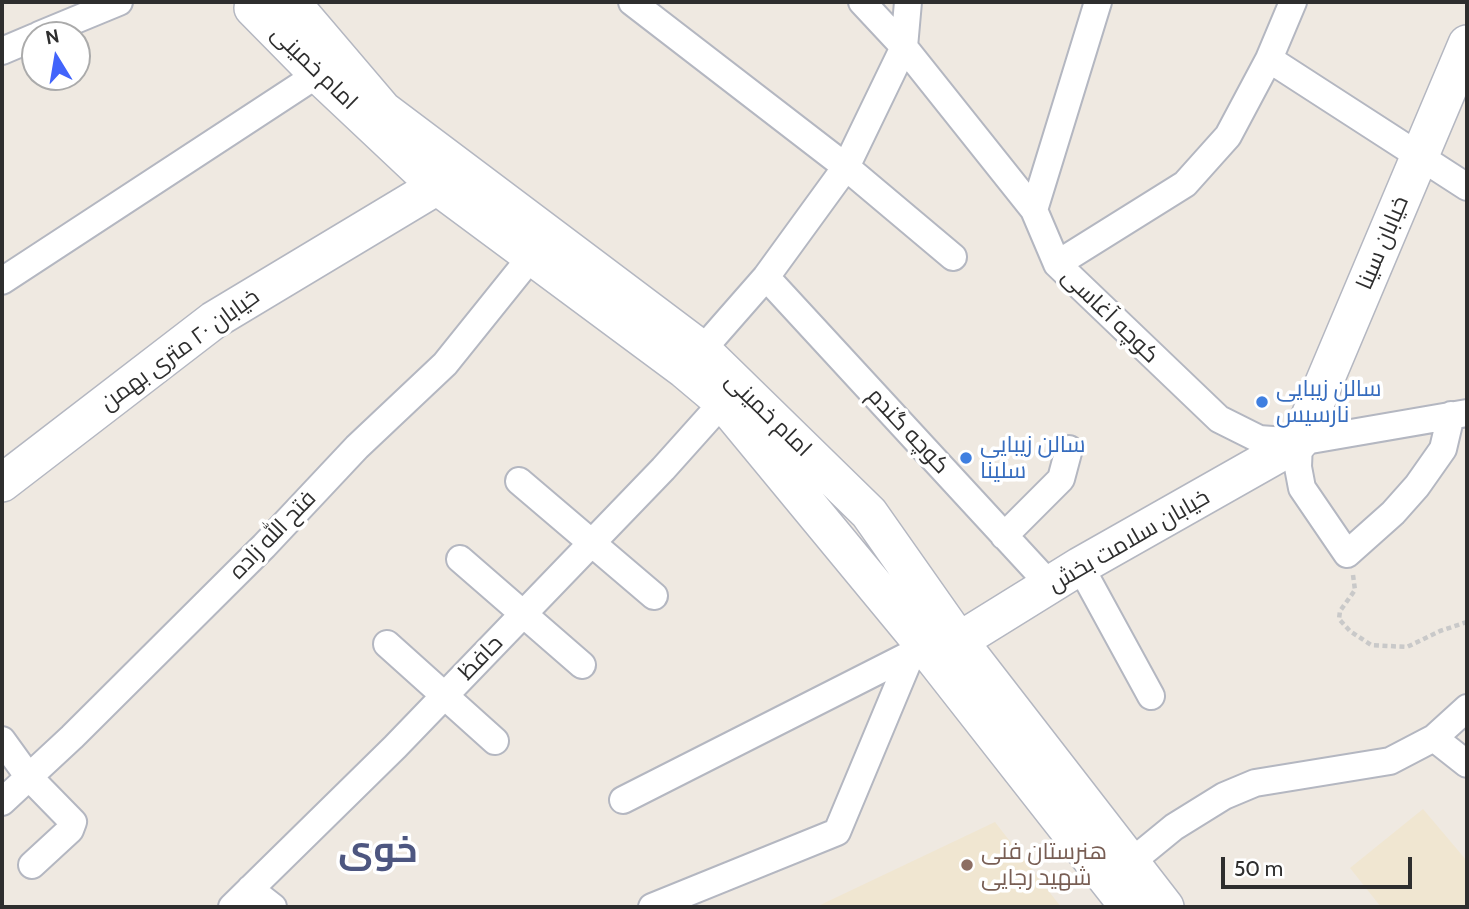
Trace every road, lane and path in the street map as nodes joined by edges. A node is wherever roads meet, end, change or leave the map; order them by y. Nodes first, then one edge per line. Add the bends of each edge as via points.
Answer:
1 (119, 2) edge
2 (291, 2) edge
3 (632, 2) edge
4 (862, 2) edge
5 (908, 2) edge
6 (1098, 2) edge
7 (1293, 2) edge
8 (257, 4) edge
9 (72, 9) edge
10 (56, 21) edge
11 (21, 43) edge
12 (1467, 44) edge
13 (904, 47) junction
14 (2, 51) edge
15 (1269, 59) junction
16 (318, 74) junction
17 (1420, 156) junction
18 (846, 167) junction
19 (437, 186) junction
20 (1467, 187) edge
21 (1034, 210) junction
22 (531, 257) junction
23 (953, 257) dead end
24 (1057, 264) junction
25 (766, 277) junction
26 (2, 281) edge
27 (702, 349) junction
28 (723, 402) junction
29 (1459, 414) edge
30 (1299, 442) junction
31 (1069, 449) dead end
32 (519, 481) dead end
33 (2, 483) edge
34 (1004, 536) junction
35 (592, 542) junction
36 (1347, 555) junction
37 (460, 559) dead end
38 (1080, 566) junction
39 (1050, 586) junction
40 (654, 596) dead end
41 (524, 612) junction
42 (1467, 622) edge
43 (959, 641) junction
44 (387, 644) dead end
45 (915, 645) junction
46 (582, 665) dead end
47 (444, 696) junction
48 (1151, 696) dead end
49 (1467, 708) edge
50 (1434, 738) junction
51 (2, 740) edge
52 (495, 741) dead end
53 (1467, 764) edge
54 (28, 776) junction
55 (623, 800) dead end
56 (2, 802) edge
57 (1130, 863) junction
58 (32, 865) dead end
59 (241, 898) edge
60 (273, 907) edge
61 (652, 907) edge
62 (1129, 907) edge
63 (1165, 907) edge

1 - 9 street
2 - 27 main road, امام خمینی via 383,110
3 - 18 street
4 - 13 street, کوچه آغاسی
5 - 13 street
6 - 21 street
7 - 15 street
8 - 16 main road, امام خمینی
9 - 10 street
11 - 14 street
12 - 17 main road, خیابان سینا
13 - 18 street
13 - 21 street, کوچه آغاسی
15 - 17 street
15 - 24 street via 1228,136 1185,184
16 - 19 main road, امام خمینی
16 - 26 street
17 - 20 street
17 - 30 main road, خیابان سینا
18 - 23 street
18 - 25 street
19 - 22 main road, امام خمینی
19 - 33 main road, خیابان ۲۰ متری بهمن via 214,320
21 - 24 street, کوچه آغاسی
22 - 28 main road, امام خمینی
22 - 54 street, فتح الله زاده via 445,364
24 - 30 street, کوچه آغاسی via 1219,419 1259,439
25 - 27 street
25 - 34 street, کوچه گندم
27 - 43 main road, امام خمینی via 869,513
28 - 35 street, حافظ
28 - 45 main road, امام خمینی
29 - 30 street, کوچه آغاسی
29 - 36 street via 1443,449 1417,486
30 - 36 street via 1303,488
30 - 38 main road, خیابان سلامت بخش
31 - 34 street via 1060,479
32 - 35 street
34 - 39 street, کوچه گندم
35 - 40 street
35 - 41 street, حافظ
36 - 42 path via 1355,590 1339,619 1371,645 1407,648
37 - 41 street
38 - 39 main road, خیابان سلامت بخش
38 - 48 street
39 - 43 main road, خیابان سلامت بخش
41 - 46 street
41 - 47 street, حافظ
43 - 57 main road, امام خمینی
44 - 47 street
45 - 55 street
45 - 61 street via 837,832
45 - 62 main road, امام خمینی
47 - 52 street
47 - 59 street, حافظ
49 - 50 street
50 - 53 street
50 - 57 street via 1390,761 1255,783 1174,827
51 - 54 street
54 - 56 street, فتح الله زاده
54 - 58 street via 73,822
57 - 63 main road, امام خمینی
59 - 60 street

